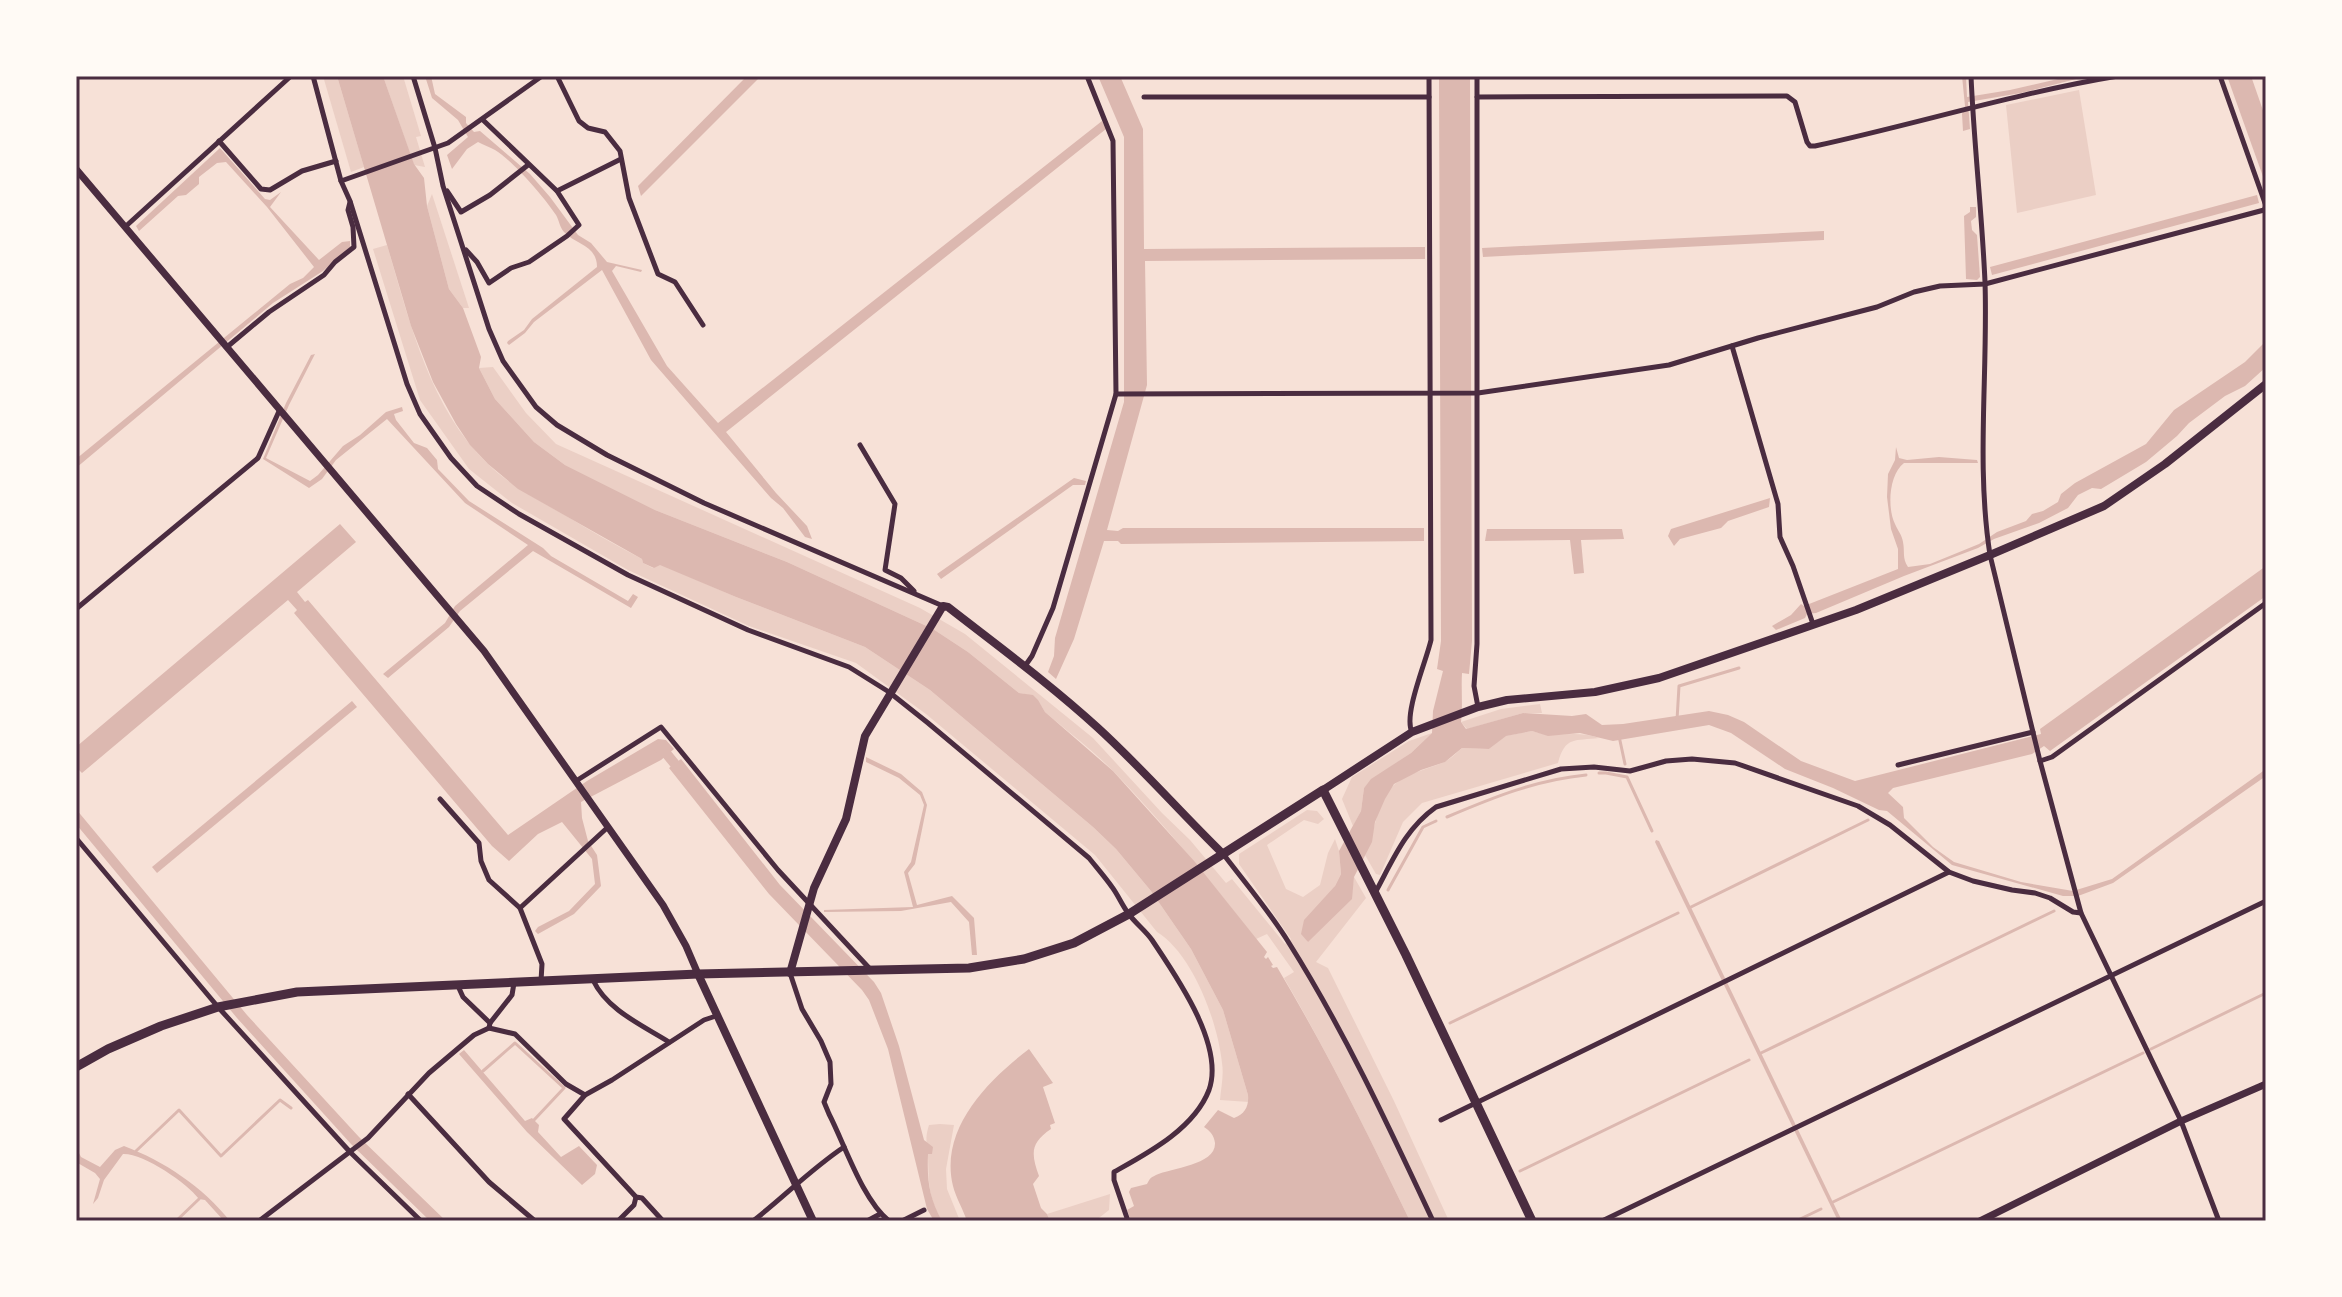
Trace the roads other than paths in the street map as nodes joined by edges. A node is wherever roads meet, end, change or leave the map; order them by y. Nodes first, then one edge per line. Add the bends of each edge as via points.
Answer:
1 (291, 76) edge
2 (313, 76) edge
3 (413, 76) edge
4 (542, 76) edge
5 (557, 76) edge
6 (1087, 76) edge
7 (1429, 76) edge
8 (1477, 76) edge
9 (1971, 76) edge
10 (2118, 76) edge
11 (2220, 76) edge
12 (1144, 97) dead end
13 (1429, 97) junction
14 (1477, 97) junction
15 (1972, 105) junction
16 (483, 120) junction
17 (219, 141) junction
18 (433, 150) junction
19 (621, 159) junction
20 (336, 161) junction
21 (527, 166) junction
22 (76, 169) edge
23 (344, 180) junction
24 (443, 186) junction
25 (557, 191) junction
26 (350, 201) junction
27 (125, 227) junction
28 (464, 247) junction
29 (1985, 284) junction
30 (703, 325) dead end
31 (226, 346) junction
32 (1732, 346) junction
33 (2266, 384) edge
34 (1476, 393) junction
35 (1118, 394) junction
36 (1434, 394) junction
37 (282, 412) junction
38 (860, 445) dead end
39 (1990, 555) junction
40 (917, 595) junction
41 (2266, 603) edge
42 (941, 608) junction
43 (76, 609) edge
44 (1812, 620) junction
45 (1025, 667) junction
46 (889, 692) junction
47 (1478, 707) junction
48 (1412, 732) junction
49 (2033, 732) junction
50 (2040, 757) junction
51 (1898, 765) dead end
52 (577, 783) junction
53 (1323, 790) junction
54 (440, 799) dead end
55 (608, 827) junction
56 (76, 838) edge
57 (1223, 854) junction
58 (1949, 872) junction
59 (1373, 890) junction
60 (2266, 901) edge
61 (810, 906) junction
62 (520, 908) junction
63 (2081, 913) junction
64 (1129, 914) junction
65 (870, 971) junction
66 (790, 973) junction
67 (698, 974) junction
68 (2111, 976) junction
69 (592, 979) junction
70 (541, 981) junction
71 (514, 982) junction
72 (458, 985) junction
73 (218, 1007) junction
74 (716, 1016) junction
75 (490, 1025) junction
76 (669, 1042) junction
77 (76, 1067) edge
78 (2266, 1084) edge
79 (408, 1094) junction
80 (585, 1095) junction
81 (1475, 1103) junction
82 (1441, 1120) dead end
83 (2181, 1121) junction
84 (844, 1147) junction
85 (350, 1152) junction
86 (795, 1184) junction
87 (636, 1197) junction
88 (924, 1210) dead end
89 (880, 1214) junction
90 (2218, 1219) edge
91 (259, 1221) edge
92 (421, 1221) edge
93 (535, 1221) edge
94 (618, 1221) edge
95 (663, 1221) edge
96 (753, 1221) edge
97 (813, 1221) edge
98 (867, 1221) edge
99 (889, 1221) edge
100 (902, 1221) edge
101 (1128, 1221) edge
102 (1433, 1221) edge
103 (1532, 1221) edge
104 (1602, 1221) edge
105 (1980, 1221) edge

1 - 17 street
2 - 20 street
3 - 18 street
4 - 16 street
5 - 19 street via 579,121 605,132
6 - 35 street via 1113,141
7 - 13 street
8 - 14 street
9 - 15 street
10 - 15 street
11 - 29 street via 2264,210
12 - 13 street
13 - 36 street
14 - 15 street via 1787,96 1795,102 1810,146
14 - 34 street
15 - 29 street
16 - 18 street
16 - 21 street
17 - 20 street via 261,189 270,190 302,171
17 - 27 street
18 - 23 street
18 - 24 street
19 - 25 street
19 - 30 street via 629,198 658,274 675,282
20 - 23 street
21 - 24 street via 461,212
21 - 25 street
22 - 27 street
23 - 26 street
24 - 28 street
25 - 28 street via 579,225 529,262 489,283
26 - 31 street via 354,247
26 - 46 street via 420,414 477,486 628,575 748,630 849,667
27 - 31 street
28 - 40 street via 503,361 536,407 557,425 704,503
29 - 32 street via 1914,292
29 - 39 street via 1982,463
31 - 37 street
32 - 34 street via 1669,365
32 - 44 street via 1778,504 1780,537
33 - 39 main road via 2104,506
34 - 36 street
34 - 47 street
35 - 36 street
35 - 45 street via 1053,608
36 - 48 street via 1431,640 1415,689 1408,725
37 - 43 street via 258,458
37 - 52 street via 484,651
38 - 40 street via 895,504 885,570
39 - 44 main road via 1856,610
39 - 49 street
40 - 42 street
41 - 50 street via 2052,757
42 - 45 main road via 948,607
42 - 46 main road
44 - 47 main road via 1659,678
45 - 57 main road via 1136,763
46 - 61 main road via 865,736 846,819
46 - 64 street via 1089,858
47 - 48 main road
48 - 53 main road
49 - 50 street
49 - 51 street
50 - 63 street
52 - 55 street
52 - 61 street via 661,727
53 - 57 main road
53 - 59 main road
54 - 62 street via 479,843 489,880
55 - 62 street
55 - 67 street via 663,905
56 - 73 street
57 - 64 main road
57 - 102 street via 1309,976 1380,1107
58 - 59 street via 1858,806 1735,763 1692,759 1630,771 1561,769 1436,807 1405,837
58 - 63 street via 2035,893
58 - 81 street
59 - 81 main road
60 - 68 street
61 - 65 street
61 - 66 main road
62 - 70 street via 542,964
63 - 68 street
64 - 65 main road via 1074,943 1024,959 969,968
64 - 101 street via 1150,938 1198,1017 1212,1073 1210,1088 1188,1120 1114,1172
65 - 66 main road
66 - 67 main road
66 - 84 street via 796,998 830,1062 831,1084 824,1102
67 - 69 main road
67 - 74 main road
68 - 83 street
68 - 104 street
69 - 70 main road
69 - 76 street via 617,1009
70 - 71 main road
71 - 72 main road
71 - 75 street via 512,995
72 - 73 main road via 297,992
72 - 75 street
73 - 77 main road via 161,1026
73 - 85 street
74 - 76 street
74 - 86 main road
75 - 79 street
75 - 80 street via 515,1034 566,1084
76 - 80 street
78 - 83 street
79 - 85 street
79 - 93 street via 489,1182
80 - 87 street via 564,1119
81 - 82 street
81 - 103 main road
83 - 90 street
83 - 105 street
84 - 86 street
84 - 89 street
85 - 91 street
85 - 92 street
86 - 96 street
86 - 97 main road
87 - 94 street
87 - 95 street
88 - 100 street
89 - 98 street
89 - 99 street

